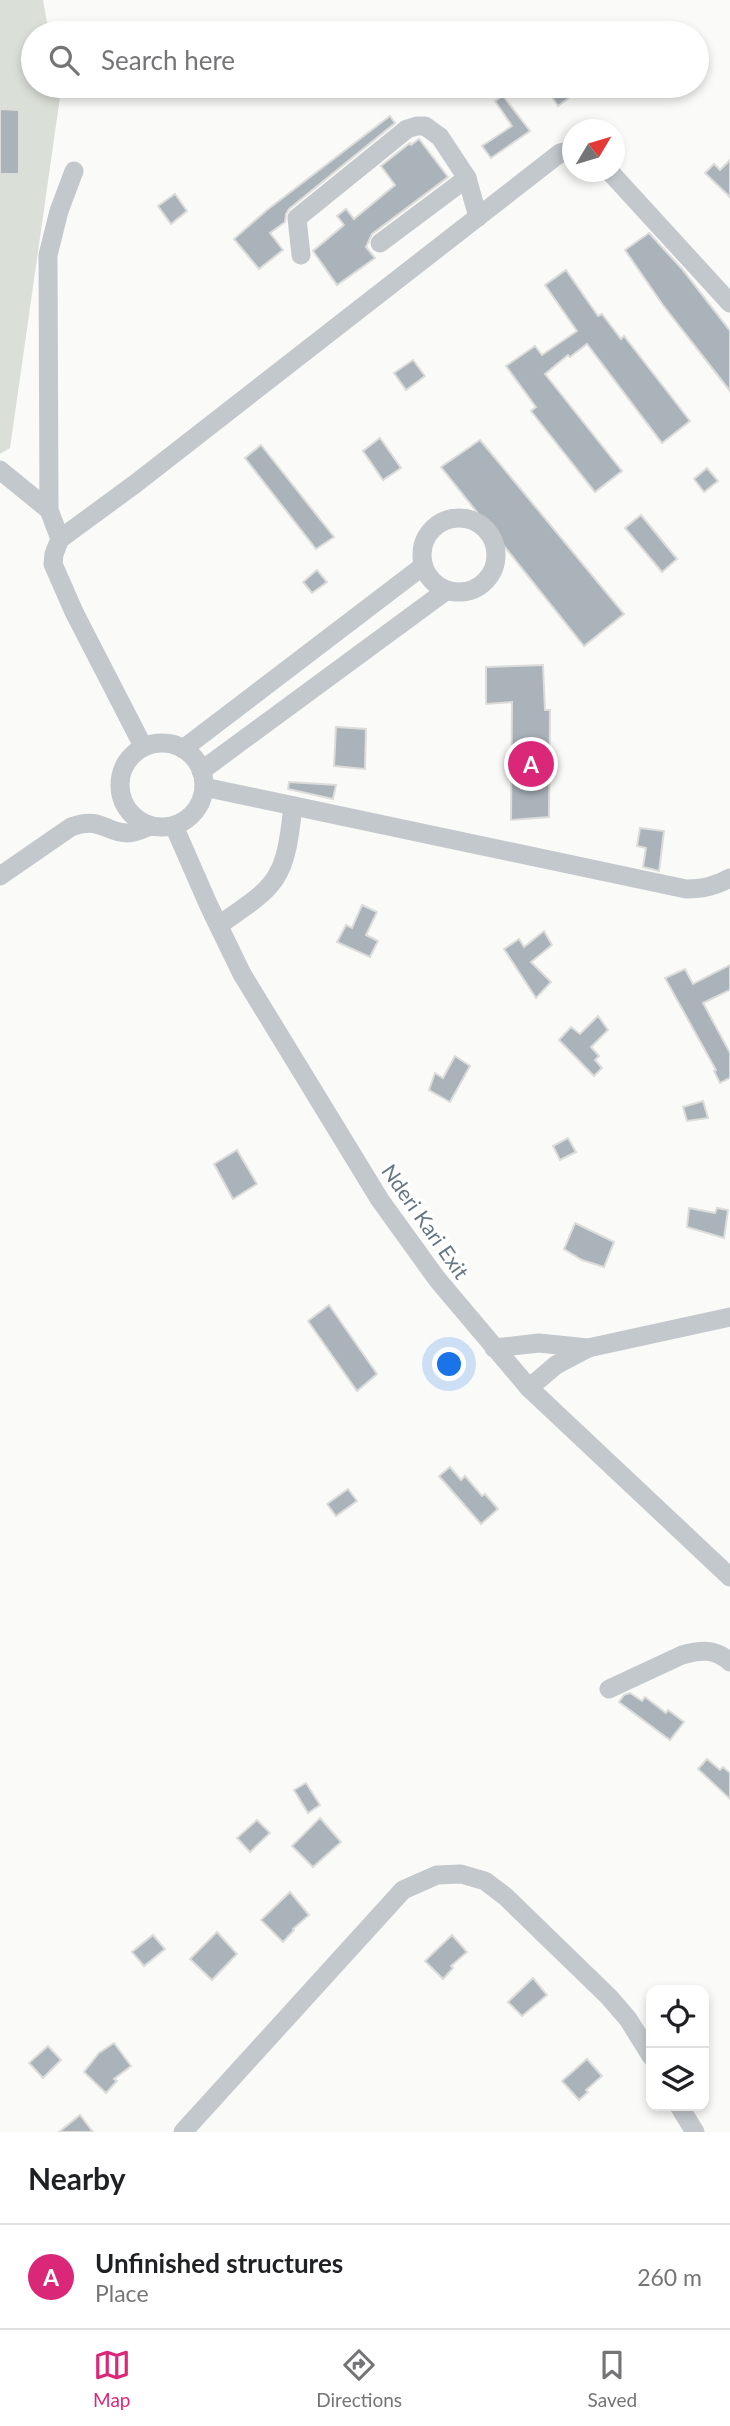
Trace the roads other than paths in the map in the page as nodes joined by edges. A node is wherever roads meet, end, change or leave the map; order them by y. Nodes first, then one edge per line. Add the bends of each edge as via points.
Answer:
1 (562, 152) edge
2 (74, 171) dead end
3 (467, 178) junction
4 (619, 182) edge
5 (478, 217) junction
6 (380, 243) dead end
7 (301, 255) dead end
8 (730, 303) edge
9 (0, 470) edge
10 (49, 510) junction
11 (60, 539) junction
12 (423, 566) junction
13 (447, 590) junction
14 (144, 746) junction
15 (183, 749) junction
16 (203, 779) junction
17 (293, 806) junction
18 (150, 826) junction
19 (174, 826) junction
20 (0, 877) edge
21 (730, 878) edge
22 (219, 925) junction
23 (730, 1317) edge
24 (494, 1348) junction
25 (588, 1348) junction
26 (529, 1388) junction
27 (730, 1577) edge
28 (730, 1662) edge
29 (609, 1689) dead end
30 (646, 2048) edge
31 (682, 2111) edge
32 (183, 2132) edge
33 (695, 2132) edge

1 - 5 street
2 - 10 street via 48,255
3 - 5 street
3 - 6 street
3 - 7 street via 433,131 417,125 407,129 298,218
4 - 8 street
5 - 11 street
9 - 10 street
10 - 11 street
11 - 14 street via 53,564
12 - 13 street via 437,585
12 - 13 street via 424,542 440,523 463,519 485,530 495,551 490,575 471,590
12 - 15 street
13 - 16 street
14 - 15 street via 168,744
14 - 18 street via 127,762 120,790 133,816
15 - 16 street via 194,759
16 - 17 street
16 - 19 street via 195,812
17 - 21 street via 686,889 702,889
17 - 22 street via 283,868 258,899
18 - 19 street
18 - 20 street via 131,834 93,823 71,827
19 - 22 street, Nderi Kari Exit
22 - 24 street, Nderi Kari Exit via 249,985 380,1200
23 - 25 street
24 - 25 street via 539,1343
24 - 26 street, Nderi Kari Exit
25 - 26 street via 556,1364
26 - 27 street, Nderi Kari Exit
28 - 29 street via 713,1651 694,1652
30 - 32 street via 609,1997 506,1897 485,1881 461,1874 437,1875 403,1890
31 - 33 street

